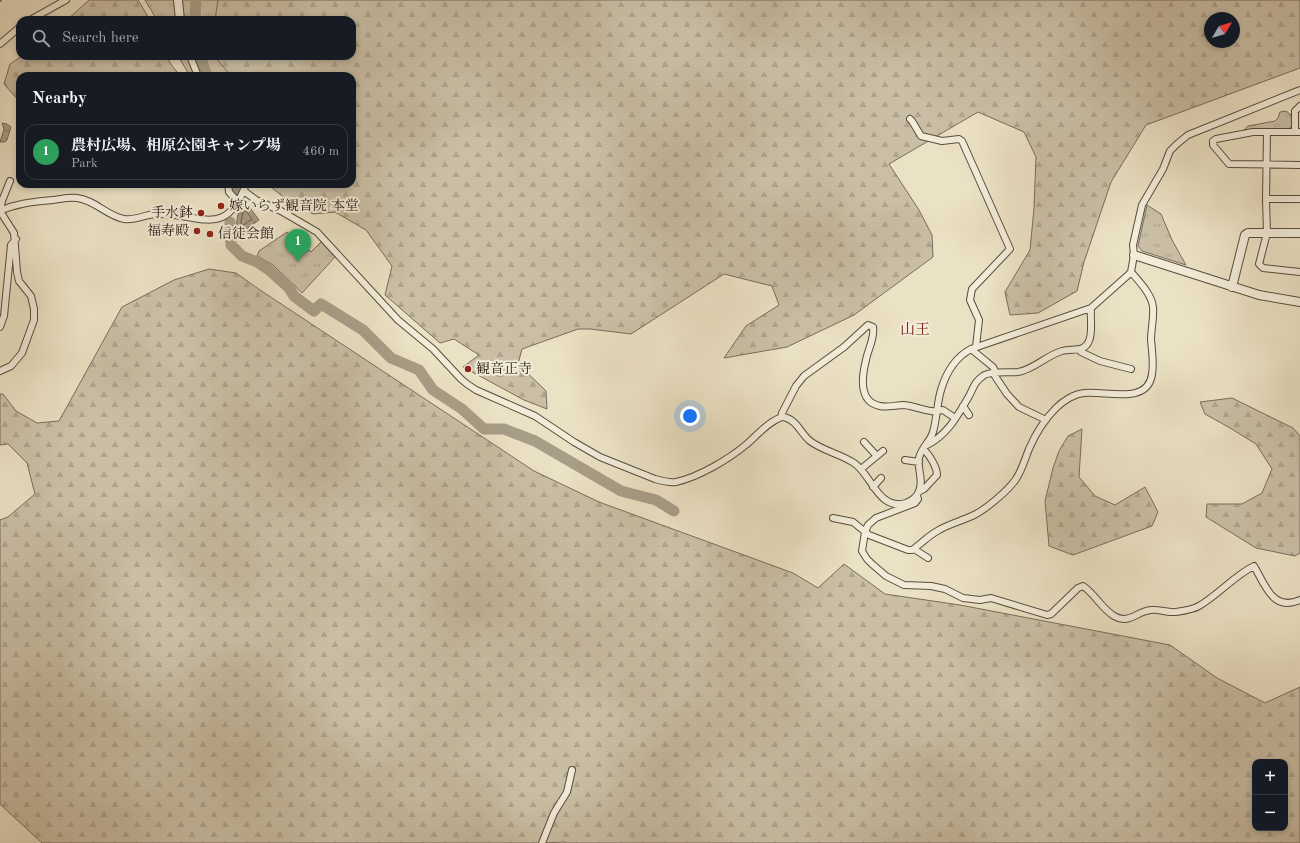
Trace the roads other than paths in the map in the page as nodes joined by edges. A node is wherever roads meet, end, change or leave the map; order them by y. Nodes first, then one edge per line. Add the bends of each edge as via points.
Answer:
1 (66, 0) edge
2 (178, 0) edge
3 (37, 16) edge
4 (180, 16) edge
5 (16, 30) edge
6 (0, 44) edge
7 (192, 60) edge
8 (196, 72) edge
9 (1300, 90) edge
10 (1300, 106) edge
11 (910, 119) dead end
12 (1267, 132) junction
13 (1298, 132) edge
14 (1266, 164) junction
15 (1300, 165) edge
16 (10, 181) dead end
17 (228, 188) edge
18 (245, 188) edge
19 (244, 191) junction
20 (1266, 199) junction
21 (1300, 199) edge
22 (238, 202) junction
23 (0, 211) edge
24 (1267, 233) junction
25 (1300, 233) edge
26 (16, 239) junction
27 (1134, 255) junction
28 (1131, 272) junction
29 (1300, 272) edge
30 (1232, 286) junction
31 (1300, 302) edge
32 (1091, 308) junction
33 (0, 327) edge
34 (973, 348) junction
35 (1080, 350) junction
36 (1132, 368) dead end
37 (0, 371) edge
38 (995, 373) junction
39 (963, 406) junction
40 (937, 411) junction
41 (969, 415) dead end
42 (781, 417) junction
43 (955, 418) junction
44 (1046, 420) junction
45 (864, 442) dead end
46 (924, 447) junction
47 (883, 451) dead end
48 (876, 455) junction
49 (906, 460) dead end
50 (919, 462) junction
51 (861, 469) junction
52 (881, 478) dead end
53 (874, 487) junction
54 (918, 493) junction
55 (833, 518) dead end
56 (865, 532) junction
57 (914, 549) junction
58 (928, 558) dead end
59 (1300, 600) edge
60 (572, 770) dead end
61 (542, 843) edge

1 - 3 street
2 - 4 street
5 - 6 street
7 - 8 street
9 - 27 street via 1188,135 1176,144 1142,205
10 - 13 street via 1295,111
11 - 34 street via 921,136 942,141 962,141 1010,249 972,289 970,300 979,320
12 - 13 street
12 - 14 street
12 - 14 street via 1244,133 1213,141 1213,145 1229,164
14 - 15 street
14 - 20 street
16 - 23 street
17 - 22 street
18 - 19 street
19 - 22 street
19 - 42 street via 317,232 398,320 433,349 467,384 535,416 600,457 629,470 664,482 689,478 732,455
20 - 21 street
20 - 24 street
22 - 23 street via 227,216 210,220 155,214 124,219 91,202 76,198 19,204
23 - 26 street
24 - 25 street
24 - 29 street via 1259,264 1263,268
24 - 30 street via 1245,235
26 - 33 street via 11,245 4,316
26 - 37 street via 19,281 33,301 34,320 22,354 10,366
27 - 28 street
27 - 30 street
28 - 32 street
28 - 44 street via 1153,306 1150,381 1143,390 1135,393 1124,395 1084,392 1074,395 1056,408
30 - 31 street via 1259,295
32 - 34 street
32 - 35 street via 1089,341
34 - 38 street via 993,367
34 - 40 street via 959,357 948,374 941,389
35 - 36 street via 1100,361
35 - 38 street via 1061,351 1020,372
38 - 39 street via 985,374 975,382
38 - 44 street via 1007,394 1019,407
39 - 41 street
39 - 43 street
40 - 42 street via 907,406 880,406 866,397 863,378 874,335 873,327 868,325 844,347 804,376
40 - 43 street via 943,410
40 - 46 street via 933,433
42 - 51 street via 794,422 810,442 854,463
43 - 46 street via 944,434
44 - 57 street via 1030,447 1017,479 1005,492 974,515 938,530
45 - 48 street
46 - 50 street
46 - 54 street via 936,468 937,475
47 - 48 street
48 - 51 street
49 - 50 street
50 - 54 street via 921,483
51 - 53 street
52 - 53 street
53 - 54 street via 888,502 895,504 908,502
54 - 56 street via 915,503 883,515 871,522
55 - 56 street via 853,522
56 - 57 street via 908,550
56 - 59 street via 863,554 886,576 904,585 945,589 962,598 991,598 1047,615 1083,586 1104,609 1121,619 1128,619 1151,610 1175,612 1198,607 1254,566 1273,598 1281,603
57 - 58 street
60 - 61 street via 567,792 554,813

